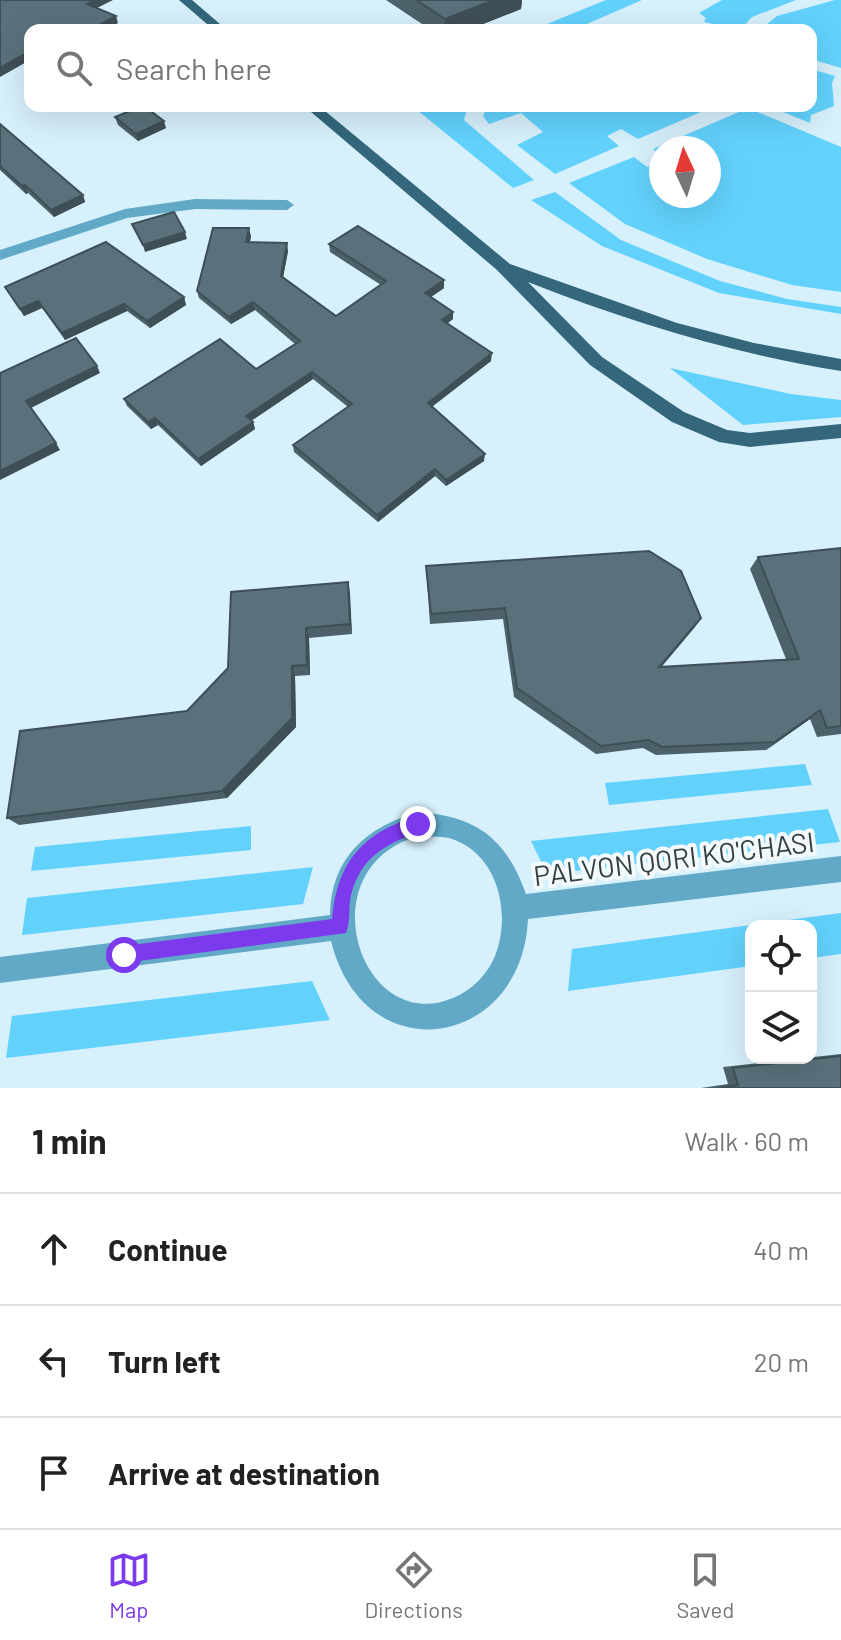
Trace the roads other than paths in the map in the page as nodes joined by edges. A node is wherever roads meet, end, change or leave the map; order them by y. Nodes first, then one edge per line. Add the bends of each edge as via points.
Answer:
1 (185, 0) edge
2 (214, 24) edge
3 (318, 112) edge
4 (287, 205) dead end
5 (0, 255) edge
6 (503, 266) junction
7 (841, 365) edge
8 (841, 431) edge
9 (841, 869) edge
10 (515, 908) junction
11 (340, 927) junction
12 (0, 970) edge

1 - 2 main road
3 - 6 main road
4 - 5 street via 195,204 125,214
6 - 7 main road via 632,317 715,342
6 - 8 main road via 596,361 701,430 750,440
9 - 10 street, PALVON QORI KO'CHASI
10 - 11 street via 511,886 496,858 473,837 447,826 418,824 392,832 370,847 342,897
10 - 11 street via 512,952 497,982 472,1004 441,1016 412,1015 384,1004 362,984 346,957
11 - 12 street

